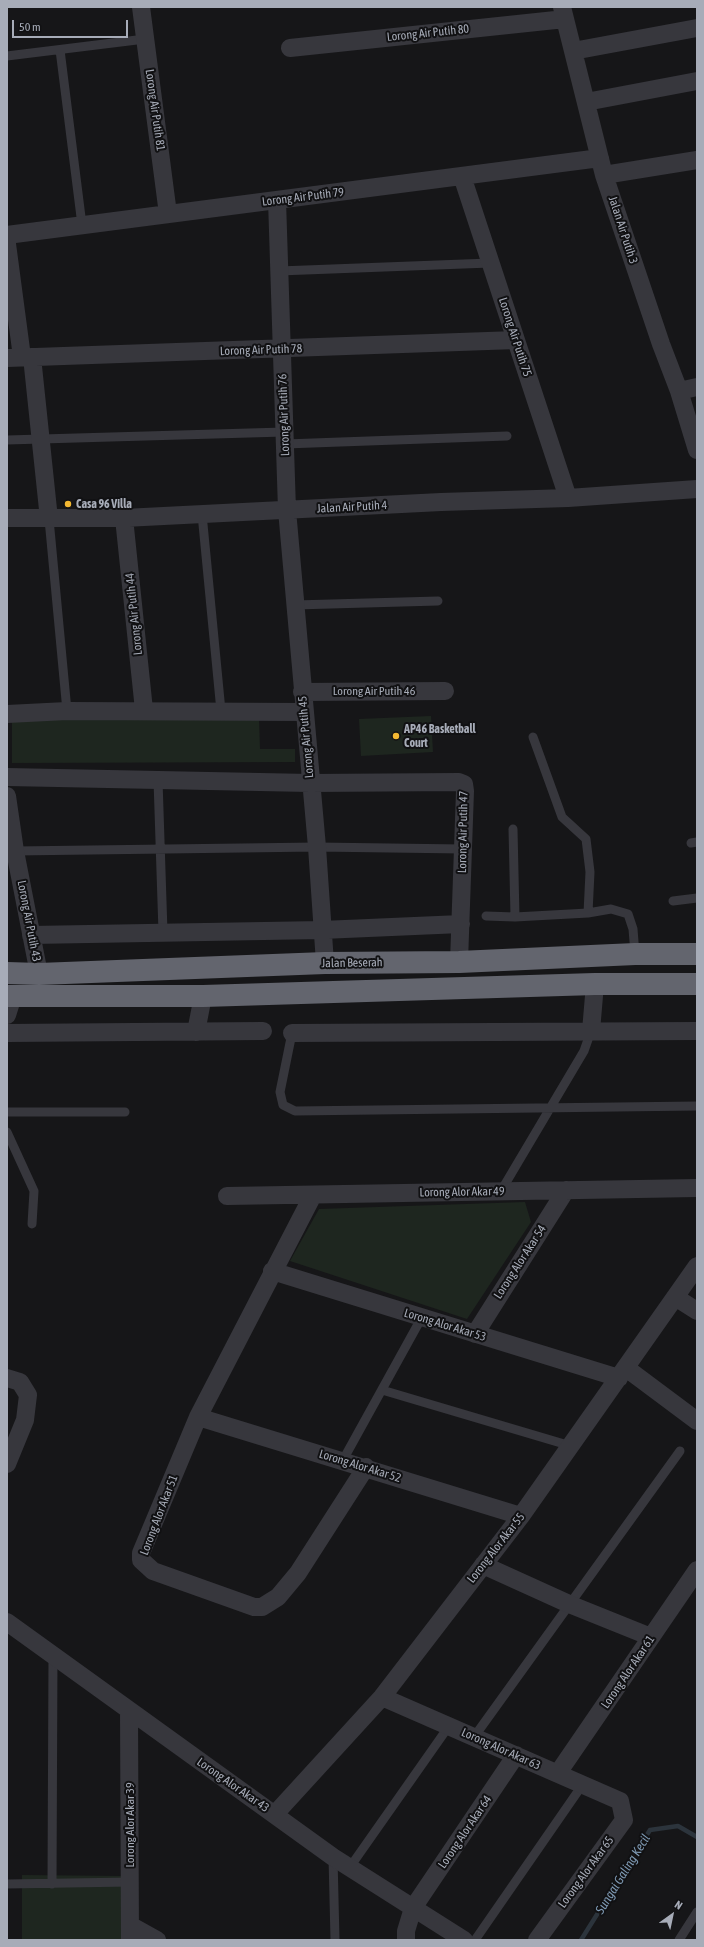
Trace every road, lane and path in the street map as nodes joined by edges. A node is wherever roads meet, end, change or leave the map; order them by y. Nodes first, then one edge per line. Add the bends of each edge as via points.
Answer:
1 (141, 7) edge
2 (564, 13) edge
3 (697, 28) edge
4 (145, 39) junction
5 (290, 48) dead end
6 (60, 50) junction
7 (573, 51) junction
8 (7, 56) edge
9 (697, 81) edge
10 (586, 102) junction
11 (697, 160) edge
12 (602, 166) junction
13 (462, 176) junction
14 (277, 200) junction
15 (168, 214) junction
16 (82, 225) junction
17 (7, 235) edge
18 (7, 244) edge
19 (490, 263) junction
20 (279, 271) junction
21 (516, 340) junction
22 (282, 350) junction
23 (20, 357) edge
24 (697, 387) edge
25 (679, 391) junction
26 (508, 436) dead end
27 (40, 438) junction
28 (284, 438) junction
29 (7, 440) edge
30 (697, 450) edge
31 (697, 489) edge
32 (568, 498) junction
33 (287, 510) junction
34 (202, 514) junction
35 (7, 518) edge
36 (124, 518) junction
37 (49, 519) junction
38 (438, 601) dead end
39 (295, 605) junction
40 (446, 691) dead end
41 (302, 692) junction
42 (144, 710) junction
43 (67, 711) junction
44 (221, 711) junction
45 (304, 712) junction
46 (7, 714) edge
47 (533, 737) dead end
48 (7, 777) edge
49 (158, 780) junction
50 (310, 783) junction
51 (7, 796) edge
52 (513, 829) dead end
53 (317, 847) junction
54 (161, 849) junction
55 (463, 849) junction
56 (15, 851) junction
57 (697, 898) edge
58 (673, 901) dead end
59 (588, 913) junction
60 (486, 916) dead end
61 (515, 917) junction
62 (461, 924) junction
63 (322, 930) junction
64 (163, 932) junction
65 (31, 936) junction
66 (635, 954) junction
67 (697, 954) edge
68 (459, 962) junction
69 (325, 963) junction
70 (7, 974) edge
71 (39, 974) junction
72 (596, 984) junction
73 (697, 984) edge
74 (203, 996) junction
75 (9, 1002) edge
76 (263, 1031) dead end
77 (591, 1031) junction
78 (697, 1031) edge
79 (196, 1032) junction
80 (7, 1033) edge
81 (292, 1033) joint
82 (697, 1106) edge
83 (550, 1107) junction
84 (7, 1112) edge
85 (125, 1112) dead end
86 (7, 1132) edge
87 (697, 1188) edge
88 (566, 1190) junction
89 (501, 1191) junction
90 (313, 1195) junction
91 (227, 1196) dead end
92 (32, 1224) dead end
93 (697, 1266) edge
94 (272, 1271) junction
95 (675, 1297) junction
96 (697, 1311) edge
97 (422, 1317) junction
98 (475, 1334) junction
99 (622, 1373) junction
100 (7, 1378) edge
101 (382, 1390) junction
102 (198, 1417) junction
103 (697, 1421) edge
104 (571, 1446) junction
105 (680, 1451) dead end
106 (343, 1460) junction
107 (7, 1464) edge
108 (366, 1467) junction
109 (521, 1516) junction
110 (484, 1565) junction
111 (697, 1570) edge
112 (569, 1604) junction
113 (7, 1622) edge
114 (651, 1637) junction
115 (53, 1655) junction
116 (382, 1697) junction
117 (129, 1711) junction
118 (449, 1726) junction
119 (474, 1737) junction
120 (516, 1755) junction
121 (558, 1773) junction
122 (583, 1784) junction
123 (620, 1801) joint
124 (275, 1814) junction
125 (333, 1857) junction
126 (350, 1867) junction
127 (130, 1882) junction
128 (7, 1884) edge
129 (52, 1884) junction
130 (413, 1908) junction
131 (697, 1912) edge
132 (130, 1932) edge
133 (683, 1939) edge
134 (157, 1940) edge
135 (335, 1940) edge
136 (406, 1940) edge
137 (464, 1940) edge
138 (475, 1940) edge
139 (537, 1940) edge

1 - 4 street, Lorong Air Putih 81
2 - 5 street, Lorong Air Putih 80
2 - 7 street, Jalan Air Putih 3
3 - 7 street
4 - 6 lane
4 - 15 street, Lorong Air Putih 81
6 - 8 lane
6 - 16 lane
7 - 10 street, Jalan Air Putih 3
9 - 10 street
10 - 12 street, Jalan Air Putih 3
11 - 12 street, Lorong Air Putih 79
12 - 13 street, Lorong Air Putih 79
12 - 25 street, Jalan Air Putih 3
13 - 14 street, Lorong Air Putih 79
13 - 19 street, Lorong Air Putih 75
14 - 15 street, Lorong Air Putih 79
14 - 20 street, Lorong Air Putih 76
15 - 16 street, Lorong Air Putih 79
16 - 17 street, Lorong Air Putih 79
18 - 23 street
19 - 20 lane
19 - 21 street, Lorong Air Putih 75
20 - 22 street, Lorong Air Putih 76
21 - 22 street, Lorong Air Putih 78
21 - 32 street, Lorong Air Putih 75
22 - 23 street, Lorong Air Putih 78
22 - 28 street, Lorong Air Putih 76
23 - 27 street
24 - 25 street
25 - 30 street, Jalan Air Putih 3
26 - 28 lane
27 - 28 lane
27 - 29 lane
27 - 37 street
28 - 33 street, Lorong Air Putih 76
31 - 32 street, Jalan Air Putih 4
32 - 33 street, Jalan Air Putih 4
33 - 34 street, Jalan Air Putih 4
33 - 39 street, Lorong Air Putih 45
34 - 36 street, Jalan Air Putih 4
34 - 44 lane
35 - 37 street, Jalan Air Putih 4
36 - 37 street, Jalan Air Putih 4
36 - 42 street, Lorong Air Putih 44
37 - 43 lane
38 - 39 lane
39 - 41 street, Lorong Air Putih 45
40 - 41 street, Lorong Air Putih 46
41 - 45 street, Lorong Air Putih 45
42 - 43 street
42 - 44 street
43 - 46 street
44 - 45 street
45 - 50 street, Lorong Air Putih 45
47 - 59 lane via 562,816 586,839 590,872
48 - 49 street
49 - 50 street
49 - 54 lane
50 - 53 street, Lorong Air Putih 45
50 - 55 street, Lorong Air Putih 47 via 464,784
51 - 56 street, Lorong Air Putih 43
52 - 61 lane
53 - 54 lane
53 - 55 lane
53 - 63 street, Lorong Air Putih 45
54 - 56 lane
54 - 64 lane
55 - 62 street, Lorong Air Putih 47
56 - 65 street, Lorong Air Putih 43
57 - 58 lane
59 - 61 lane
59 - 66 lane via 611,909 628,914 633,929
60 - 61 lane
62 - 63 street
62 - 68 street, Lorong Air Putih 47
63 - 64 street
63 - 69 street, Lorong Air Putih 45
64 - 65 street
65 - 71 street, Lorong Air Putih 43
66 - 67 highway, Jalan Beserah
66 - 68 highway, Jalan Beserah
68 - 69 highway, Jalan Beserah
69 - 71 highway, Jalan Beserah
70 - 71 highway, Jalan Beserah
72 - 73 highway
72 - 74 highway
72 - 77 street
74 - 75 highway
74 - 79 street
76 - 79 street
77 - 78 street
77 - 81 street
77 - 83 lane via 584,1051
79 - 80 street
81 - 83 lane via 280,1092 283,1105 295,1110
82 - 83 lane
83 - 89 lane
84 - 85 lane
86 - 92 lane via 34,1191
87 - 88 street, Lorong Alor Akar 49
88 - 89 street, Lorong Alor Akar 49
88 - 98 street, Lorong Alor Akar 54
89 - 90 street, Lorong Alor Akar 49
90 - 91 street, Lorong Alor Akar 49
90 - 94 street, Lorong Alor Akar 51
93 - 95 street, Lorong Alor Akar 55
94 - 97 street, Lorong Alor Akar 53
94 - 102 street, Lorong Alor Akar 51
95 - 96 street
95 - 99 street, Lorong Alor Akar 55
97 - 98 street, Lorong Alor Akar 53
97 - 101 lane
98 - 99 street, Lorong Alor Akar 53
99 - 103 street, Lorong Alor Akar 53
99 - 104 street, Lorong Alor Akar 55
100 - 107 street via 20,1382 28,1395 25,1420
101 - 104 lane
101 - 106 lane
102 - 106 street, Lorong Alor Akar 52
102 - 108 street, Lorong Alor Akar 51 via 141,1553 141,1560 153,1571 254,1607 262,1607 278,1597 298,1573
104 - 109 street, Lorong Alor Akar 55
105 - 112 lane
106 - 108 street, Lorong Alor Akar 52
108 - 109 street, Lorong Alor Akar 52
109 - 110 street, Lorong Alor Akar 55
110 - 112 street
110 - 116 street, Lorong Alor Akar 55
111 - 114 street, Lorong Alor Akar 61
112 - 114 street
112 - 119 lane
113 - 115 street, Lorong Alor Akar 43
114 - 121 street, Lorong Alor Akar 61
115 - 117 street, Lorong Alor Akar 43
115 - 129 lane
116 - 118 street, Lorong Alor Akar 63
116 - 124 street, Lorong Alor Akar 55
117 - 124 street, Lorong Alor Akar 43
117 - 127 street, Lorong Alor Akar 39
118 - 119 street, Lorong Alor Akar 63
118 - 126 lane
119 - 120 street, Lorong Alor Akar 63
120 - 121 street, Lorong Alor Akar 63
120 - 130 street, Lorong Alor Akar 64
121 - 122 street, Lorong Alor Akar 63
122 - 123 street, Lorong Alor Akar 63
122 - 138 lane
123 - 139 street, Lorong Alor Akar 65 via 624,1820
124 - 125 street, Lorong Alor Akar 43
125 - 126 street, Lorong Alor Akar 43
125 - 135 lane
126 - 130 street, Lorong Alor Akar 43
127 - 129 lane
127 - 132 street, Lorong Alor Akar 39
128 - 129 lane
130 - 136 street, Lorong Alor Akar 64
130 - 137 street, Lorong Alor Akar 43
131 - 133 lane
132 - 134 street

